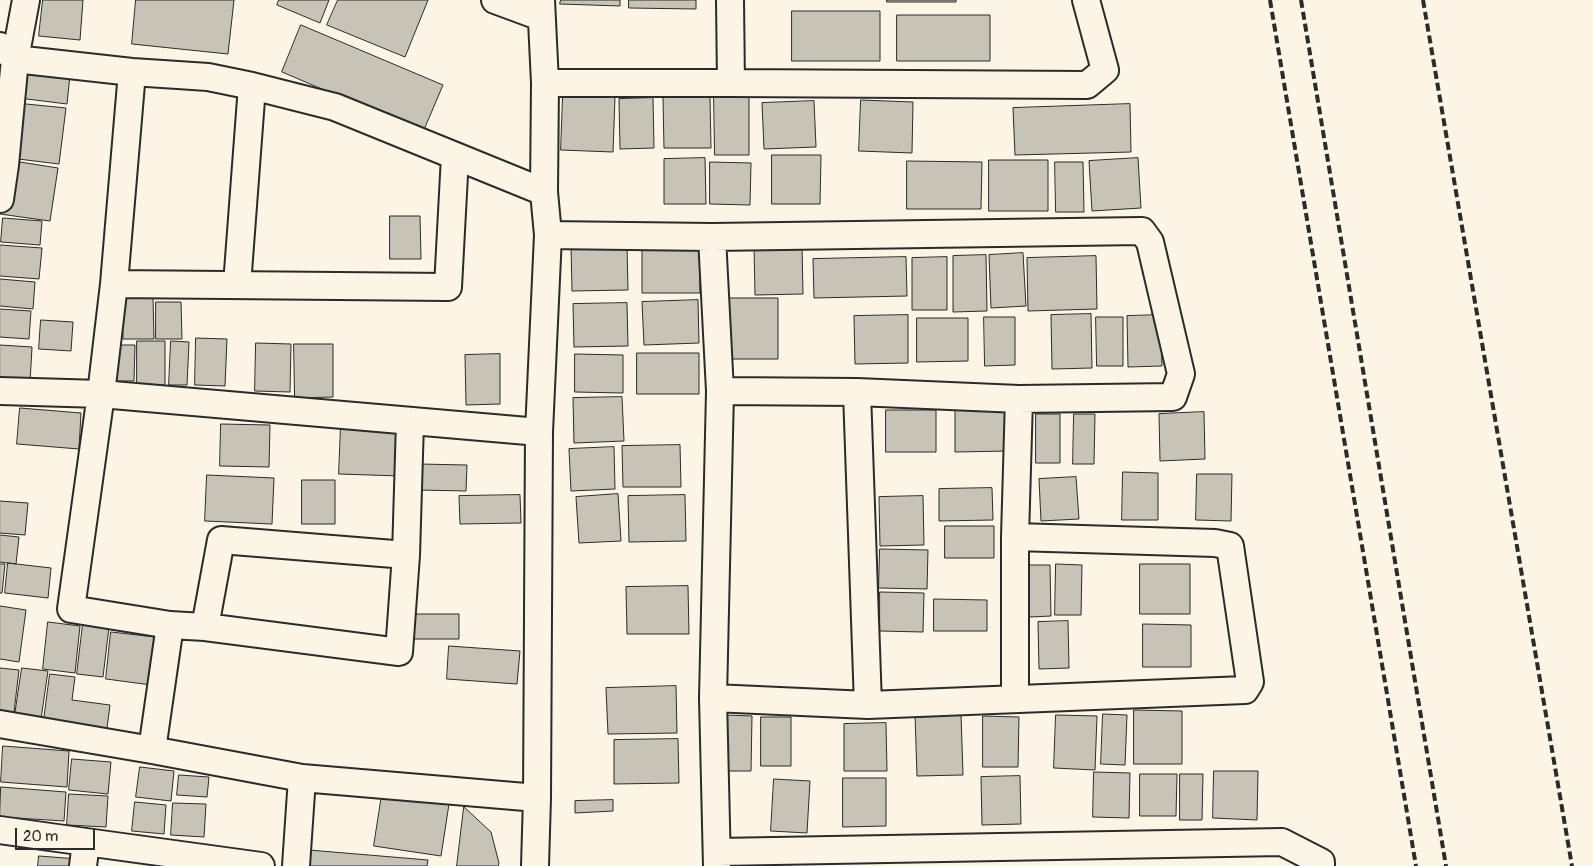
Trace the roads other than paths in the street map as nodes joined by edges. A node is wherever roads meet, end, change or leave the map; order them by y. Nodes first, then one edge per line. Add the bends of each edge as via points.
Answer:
1 (26, 0) edge
2 (495, 0) edge
3 (730, 0) edge
4 (1086, 0) edge
5 (541, 9) edge
6 (8, 53) edge
7 (132, 72) junction
8 (731, 83) junction
9 (545, 84) junction
10 (252, 86) junction
11 (455, 156) junction
12 (3, 163) edge
13 (544, 192) junction
14 (0, 199) edge
15 (548, 235) junction
16 (712, 237) junction
17 (114, 284) junction
18 (238, 285) junction
19 (0, 391) edge
20 (720, 391) junction
21 (857, 392) junction
22 (101, 394) junction
23 (1019, 398) junction
24 (410, 422) junction
25 (539, 432) junction
26 (1015, 537) junction
27 (406, 555) junction
28 (170, 625) junction
29 (205, 627) junction
30 (713, 698) junction
31 (1016, 699) junction
32 (868, 705) junction
33 (0, 724) edge
34 (152, 750) junction
35 (302, 778) junction
36 (537, 798) junction
37 (0, 830) edge
38 (85, 854) edge
39 (718, 859) edge
40 (179, 860) edge
41 (261, 866) edge
42 (296, 866) edge
43 (535, 866) edge
44 (1321, 866) edge

1 - 6 street
2 - 5 street
3 - 8 street
4 - 8 street via 1105,70 1087,86
5 - 9 street
6 - 7 street
6 - 12 street
7 - 10 street via 208,77
7 - 17 street
8 - 9 street
9 - 13 street
10 - 11 street via 335,107
10 - 18 street
11 - 13 street
11 - 18 street via 448,287
12 - 14 street
13 - 15 street
15 - 16 street
15 - 25 street
16 - 20 street
16 - 23 street via 1142,231 1150,242 1181,374 1173,397
17 - 18 street
17 - 22 street
19 - 22 street
20 - 21 street
20 - 30 street
21 - 23 street
21 - 32 street
22 - 24 street
22 - 28 street via 71,609
23 - 26 street
24 - 25 street
24 - 27 street
25 - 36 street
26 - 31 street
26 - 31 street via 1230,546 1250,682 1245,690
27 - 29 street via 221,540
27 - 29 street via 399,652
28 - 29 street
28 - 34 street
30 - 32 street
30 - 39 street
31 - 32 street
33 - 34 street
34 - 35 street
35 - 36 street
35 - 42 street
36 - 43 street
37 - 38 street
38 - 40 street
39 - 44 street via 1282,842 1321,862
40 - 41 street

